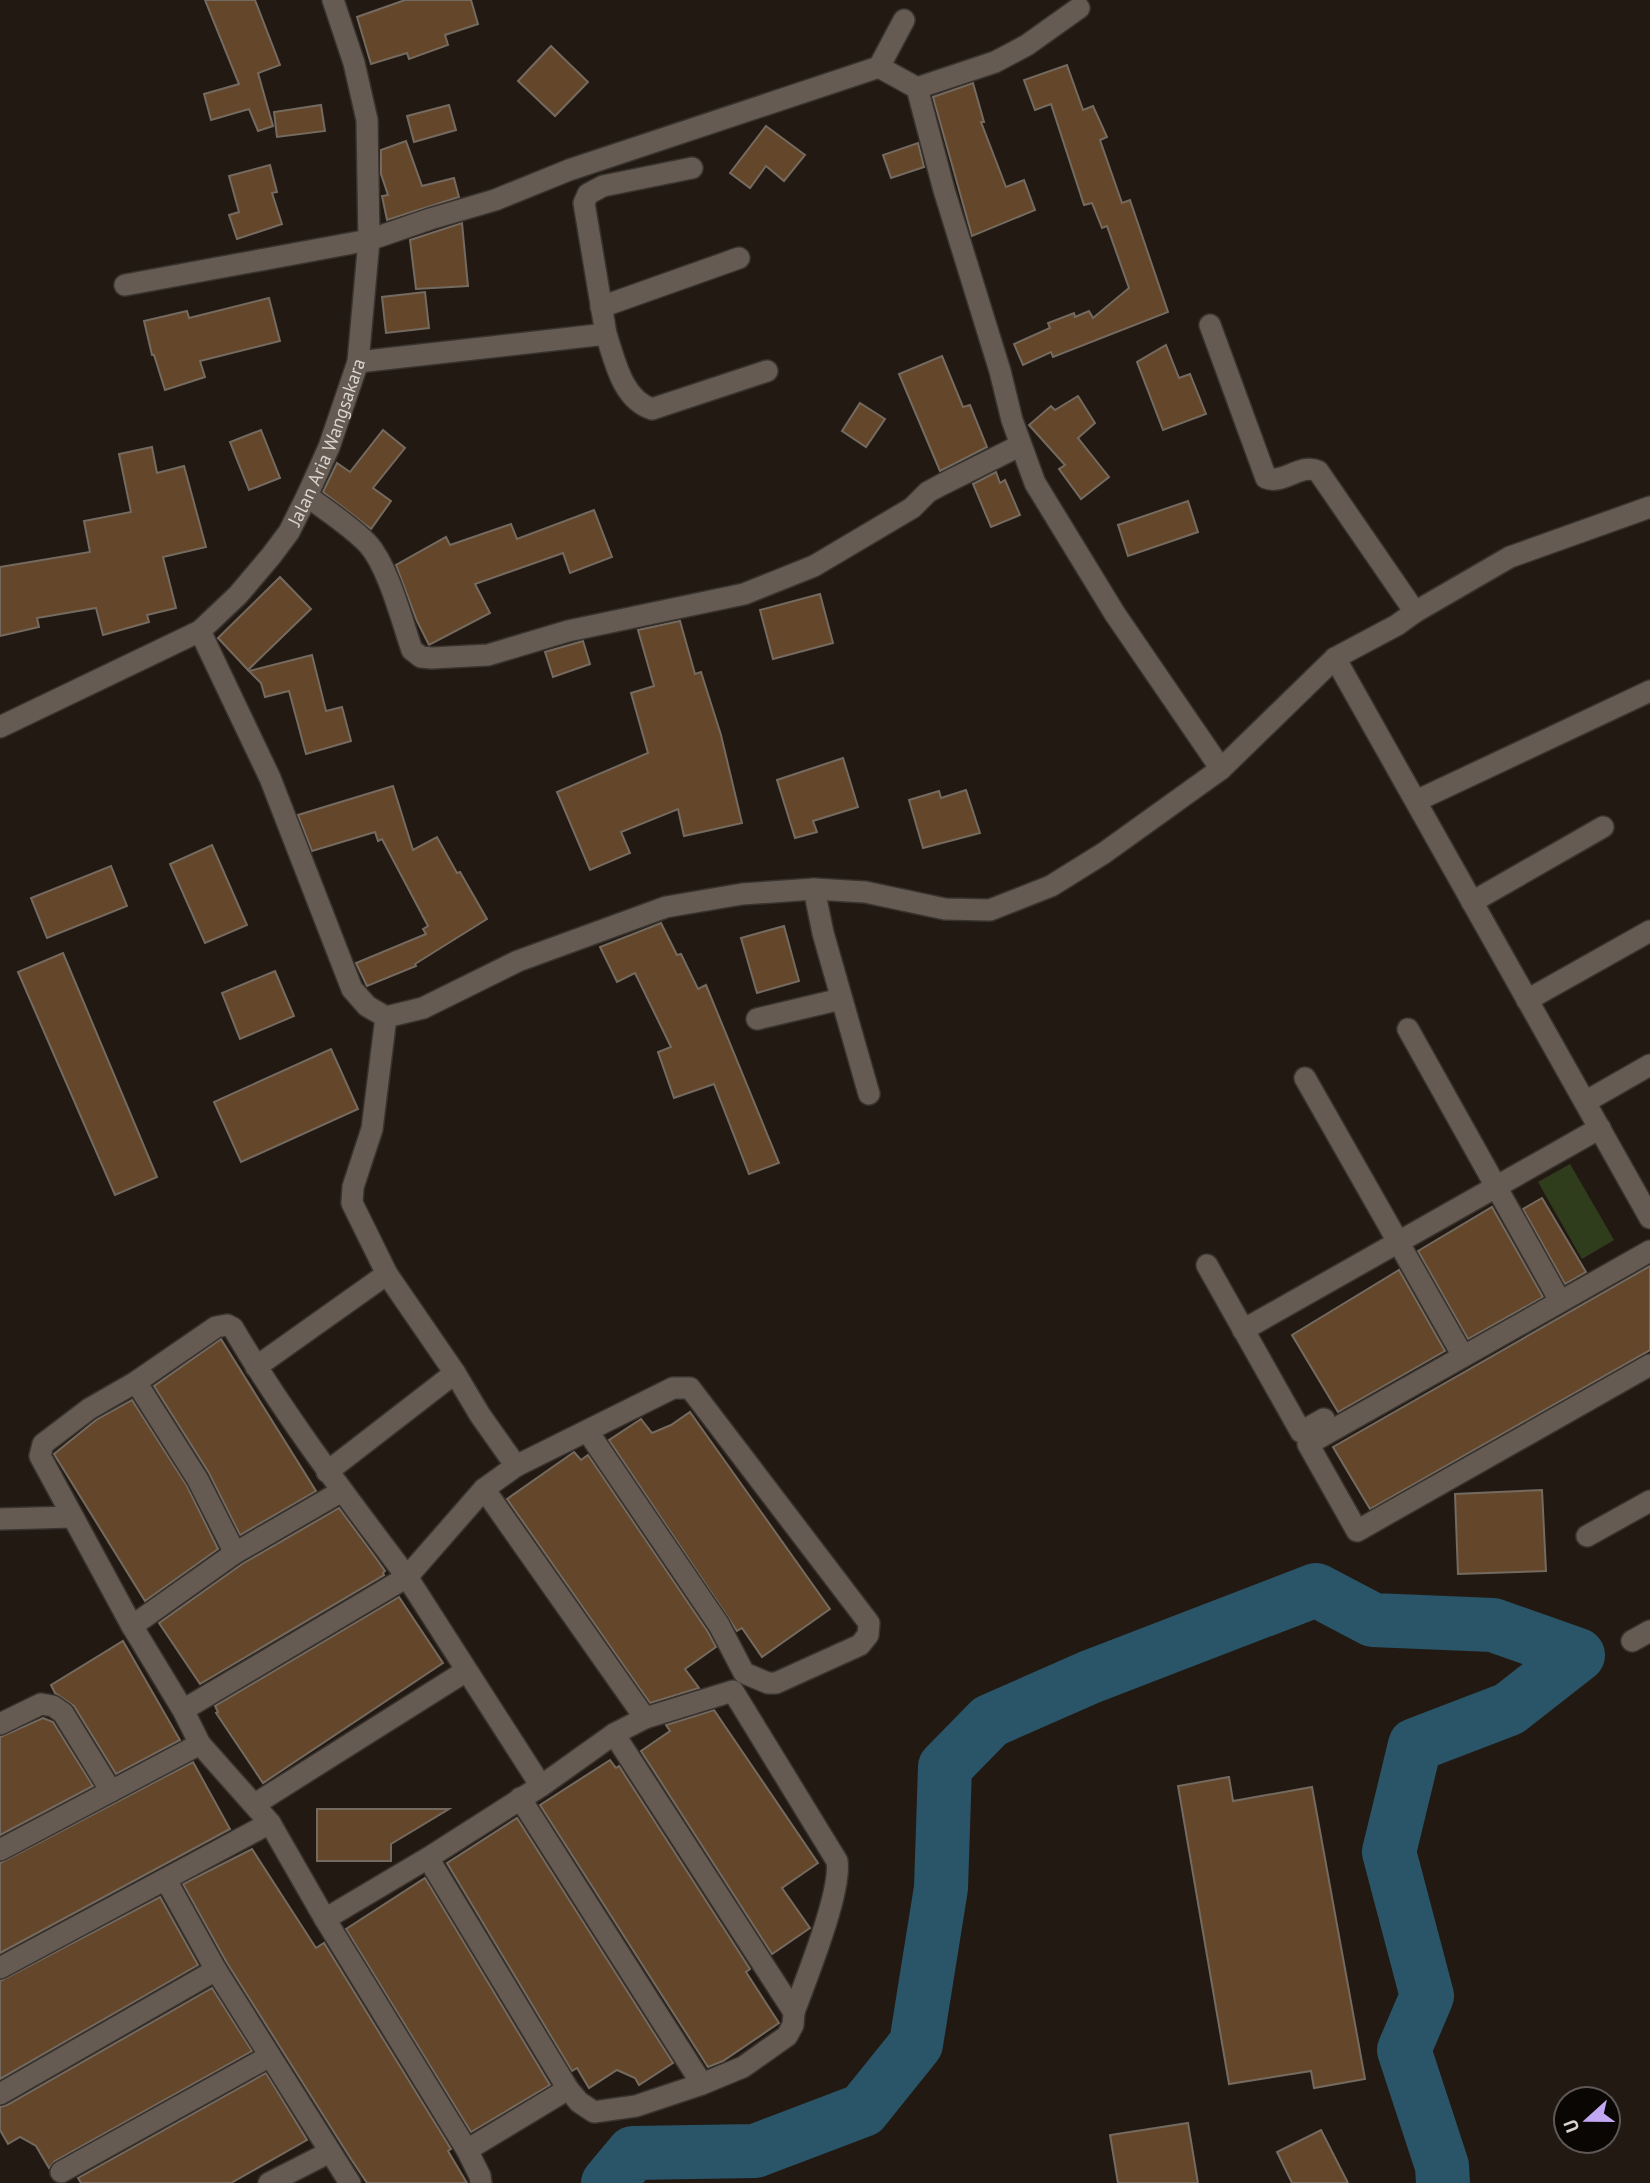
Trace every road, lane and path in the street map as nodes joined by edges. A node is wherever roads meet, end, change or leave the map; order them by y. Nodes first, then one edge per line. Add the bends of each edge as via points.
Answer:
1 (333, 0) edge
2 (1079, 8) dead end
3 (904, 20) dead end
4 (879, 67) junction
5 (917, 88) junction
6 (692, 168) dead end
7 (369, 240) junction
8 (739, 258) dead end
9 (125, 285) dead end
10 (601, 307) junction
11 (1210, 325) dead end
12 (606, 334) junction
13 (358, 362) junction
14 (767, 371) dead end
15 (1019, 446) junction
16 (307, 496) junction
17 (1650, 507) edge
18 (1415, 612) junction
19 (200, 632) junction
20 (1335, 658) junction
21 (1647, 699) edge
22 (0, 727) edge
23 (1221, 769) junction
24 (1416, 801) junction
25 (1603, 827) dead end
26 (814, 889) junction
27 (1472, 902) junction
28 (1650, 931) edge
29 (841, 999) junction
30 (1527, 1000) junction
31 (386, 1017) junction
32 (757, 1019) dead end
33 (1408, 1029) dead end
34 (1650, 1065) edge
35 (1305, 1078) dead end
36 (869, 1094) dead end
37 (1585, 1102) junction
38 (1600, 1128) junction
39 (1496, 1187) junction
40 (1648, 1211) edge
41 (1650, 1235) edge
42 (1398, 1242) junction
43 (1650, 1251) edge
44 (1207, 1265) dead end
45 (387, 1274) junction
46 (1557, 1295) junction
47 (1243, 1330) junction
48 (1460, 1350) junction
49 (1650, 1365) edge
50 (256, 1367) junction
51 (455, 1373) junction
52 (136, 1382) junction
53 (588, 1432) junction
54 (516, 1466) junction
55 (327, 1472) junction
56 (484, 1489) junction
57 (342, 1491) junction
58 (1650, 1500) edge
59 (72, 1517) junction
60 (0, 1519) edge
61 (1587, 1536) dead end
62 (235, 1553) junction
63 (407, 1577) junction
64 (132, 1626) junction
65 (466, 1671) junction
66 (739, 1682) junction
67 (183, 1710) junction
68 (645, 1718) junction
69 (0, 1724) edge
70 (614, 1734) junction
71 (200, 1744) junction
72 (541, 1786) junction
73 (111, 1791) junction
74 (520, 1798) junction
75 (255, 1804) junction
76 (270, 1823) junction
77 (0, 1850) edge
78 (429, 1858) junction
79 (166, 1880) junction
80 (325, 1919) junction
81 (0, 1968) edge
82 (216, 1970) junction
83 (794, 2011) junction
84 (271, 2056) junction
85 (702, 2084) junction
86 (568, 2089) junction
87 (0, 2094) edge
88 (467, 2150) junction
89 (330, 2152) junction
90 (61, 2172) dead end
91 (269, 2183) edge
92 (350, 2183) edge
93 (481, 2183) edge

1 - 7 street, Jalan Aria Wangsakara via 368,120
2 - 5 street via 995,62
3 - 4 street
4 - 5 street
4 - 7 street
5 - 15 street
6 - 10 street via 603,186 588,194 584,203
7 - 9 street
7 - 13 street, Jalan Aria Wangsakara
8 - 10 street
10 - 12 street
11 - 18 street via 1266,478 1318,471
12 - 13 street
12 - 14 street via 631,396 652,409
13 - 16 street, Jalan Aria Wangsakara
15 - 16 street via 928,492 912,508 814,566 744,594 568,631 474,657 421,657 412,650 376,555
15 - 23 street via 1035,483 1115,614
16 - 19 street, Jalan Aria Wangsakara via 271,556
17 - 18 street via 1510,556
18 - 20 street
19 - 22 street, Jalan Aria Wangsakara
19 - 31 street via 270,778 352,989 367,1006
20 - 23 street
20 - 24 street
21 - 24 street
23 - 26 street via 1051,886 990,910 945,909 865,892
24 - 27 street
25 - 27 street
26 - 29 street
26 - 31 street via 742,894 666,907 518,961 423,1008
27 - 30 street
28 - 30 street
29 - 32 street
29 - 36 street
30 - 37 street
31 - 45 street via 372,1129 352,1203
33 - 39 street
34 - 37 street
35 - 42 street
37 - 38 street
38 - 39 street
38 - 40 street
39 - 42 street
39 - 46 street
41 - 46 street
42 - 47 street
42 - 48 street
43 - 46 street
44 - 47 street
45 - 50 street
45 - 51 street
46 - 48 street
47 - 48 street via 1301,1432
48 - 49 street via 1308,1444 1357,1531
50 - 52 street via 227,1325 216,1327
50 - 55 street
51 - 54 street
51 - 55 street
52 - 59 street via 89,1409 43,1444 40,1456
52 - 62 street via 198,1480
53 - 54 street
53 - 66 street via 719,1625
53 - 66 street via 673,1388 690,1388 869,1623 869,1635 860,1645 776,1683
54 - 56 street
55 - 57 street
56 - 63 street
56 - 68 street
57 - 62 street
57 - 63 street
58 - 61 street
59 - 60 street
59 - 64 street
62 - 64 street
63 - 65 street
63 - 67 street
64 - 67 street
65 - 72 street
65 - 75 street
66 - 68 street
66 - 83 street via 839,1871
67 - 71 street
68 - 70 street
69 - 73 street via 41,1704 53,1706 63,1713
70 - 72 street
70 - 83 street
71 - 73 street
71 - 75 street
72 - 74 street
73 - 77 street
74 - 78 street
74 - 85 street
75 - 76 street
76 - 79 street
76 - 80 street
78 - 80 street
78 - 86 street
79 - 81 street
79 - 82 street
80 - 88 street
82 - 84 street
82 - 87 street
83 - 85 street via 787,2036 743,2067
84 - 89 street
84 - 90 street
85 - 86 street via 636,2106 594,2112
86 - 88 street
88 - 93 street
89 - 91 street
89 - 92 street

